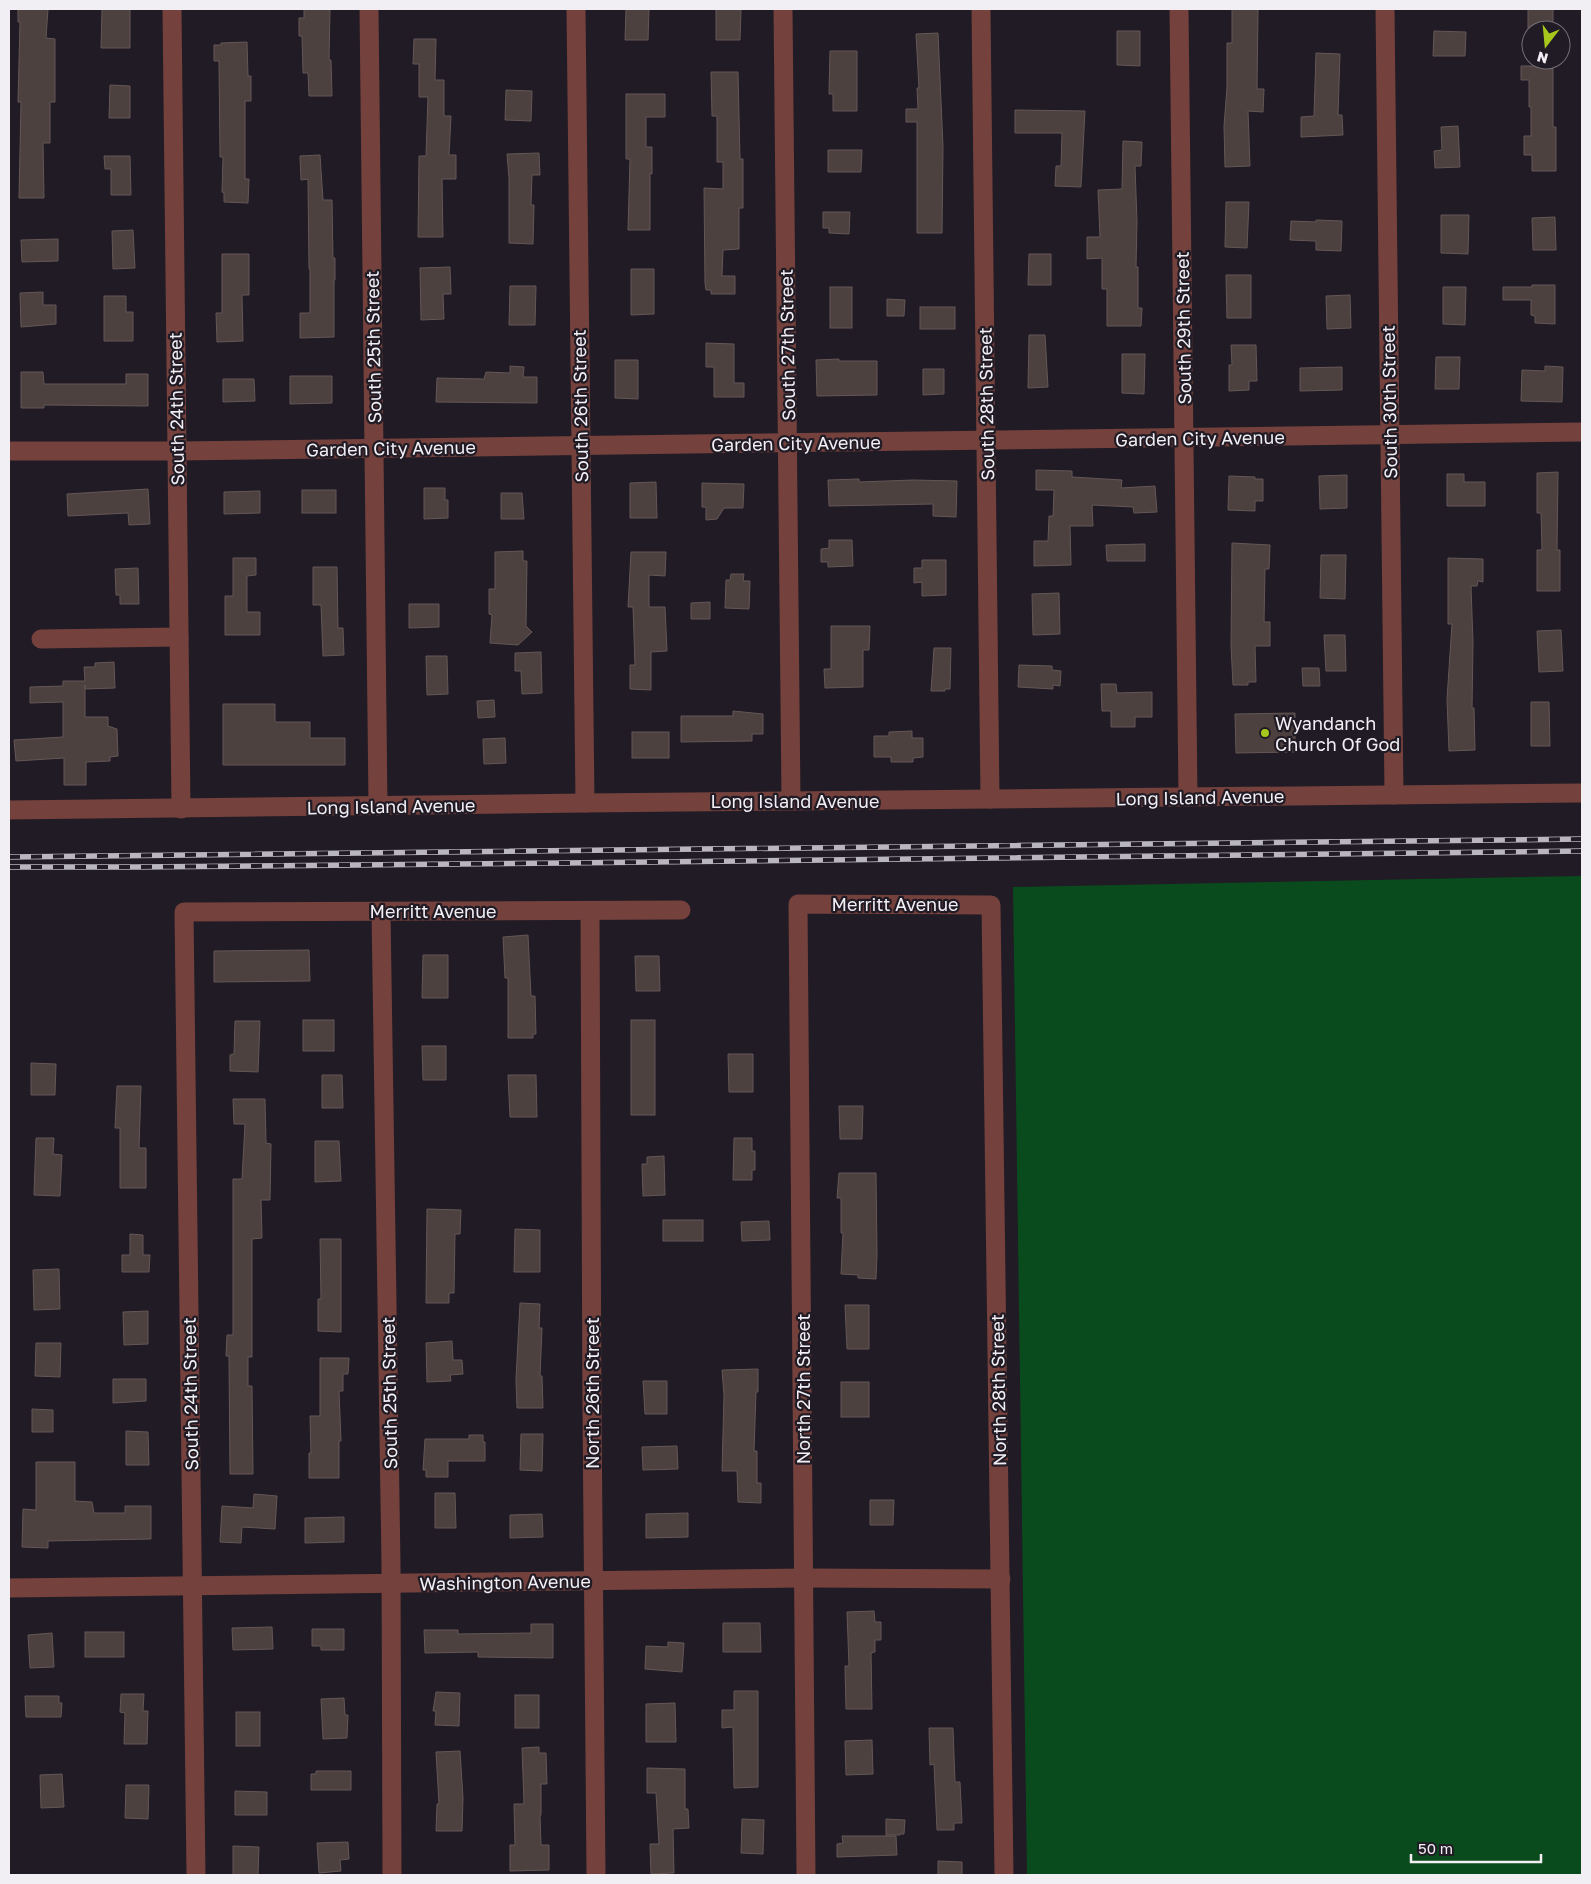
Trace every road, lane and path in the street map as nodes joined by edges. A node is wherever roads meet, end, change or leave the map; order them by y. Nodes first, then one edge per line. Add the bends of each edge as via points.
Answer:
1 (172, 9) edge
2 (369, 9) edge
3 (576, 9) edge
4 (783, 9) edge
5 (981, 9) edge
6 (1179, 9) edge
7 (1385, 9) edge
8 (1582, 432) edge
9 (1389, 435) junction
10 (1184, 438) junction
11 (986, 440) junction
12 (788, 443) junction
13 (581, 446) junction
14 (374, 448) junction
15 (9, 451) edge
16 (177, 451) junction
17 (179, 637) junction
18 (41, 639) dead end
19 (1582, 793) edge
20 (1394, 795) junction
21 (1188, 797) junction
22 (990, 799) junction
23 (791, 802) junction
24 (585, 803) junction
25 (378, 806) junction
26 (181, 809) junction
27 (9, 810) edge
28 (798, 904) joint
29 (992, 905) joint
30 (681, 910) dead end
31 (381, 911) junction
32 (590, 911) junction
33 (184, 912) joint
34 (804, 1578) junction
35 (1001, 1579) junction
36 (592, 1581) junction
37 (392, 1584) junction
38 (192, 1585) junction
39 (9, 1588) edge
40 (196, 1875) edge
41 (392, 1875) edge
42 (596, 1875) edge
43 (806, 1875) edge
44 (1004, 1875) edge

1 - 16 street, South 24th Street
2 - 14 street, South 25th Street
3 - 13 street, South 26th Street
4 - 12 street, South 27th Street
5 - 11 street, South 28th Street
6 - 10 street, South 29th Street
7 - 9 street, South 30th Street
8 - 9 street, Garden City Avenue
9 - 10 street, Garden City Avenue
9 - 20 street, South 30th Street
10 - 11 street, Garden City Avenue
10 - 21 street, South 29th Street
11 - 12 street, Garden City Avenue
11 - 22 street, South 28th Street
12 - 13 street, Garden City Avenue
12 - 23 street, South 27th Street
13 - 14 street, Garden City Avenue
13 - 24 street, South 26th Street
14 - 16 street, Garden City Avenue
14 - 25 street, South 25th Street
15 - 16 street, Garden City Avenue
16 - 17 street, South 24th Street
17 - 18 street
17 - 26 street, South 24th Street
19 - 20 street, Long Island Avenue
20 - 21 street, Long Island Avenue
21 - 22 street, Long Island Avenue
22 - 23 street, Long Island Avenue
23 - 24 street, Long Island Avenue
24 - 25 street, Long Island Avenue
25 - 26 street, Long Island Avenue
26 - 27 street, Long Island Avenue
28 - 29 street, Merritt Avenue
28 - 34 street, North 27th Street
29 - 35 street, North 28th Street
30 - 32 street, Merritt Avenue
31 - 32 street, Merritt Avenue
31 - 33 street, Merritt Avenue
31 - 37 street, South 25th Street
32 - 36 street, North 26th Street
33 - 38 street, South 24th Street
34 - 35 street, Washington Avenue
34 - 36 street, Washington Avenue
34 - 43 street, North 27th Street
35 - 44 street, North 28th Street
36 - 37 street, Washington Avenue
36 - 42 street, North 26th Street
37 - 38 street, Washington Avenue
37 - 41 street, South 25th Street
38 - 39 street, Washington Avenue
38 - 40 street, South 24th Street

